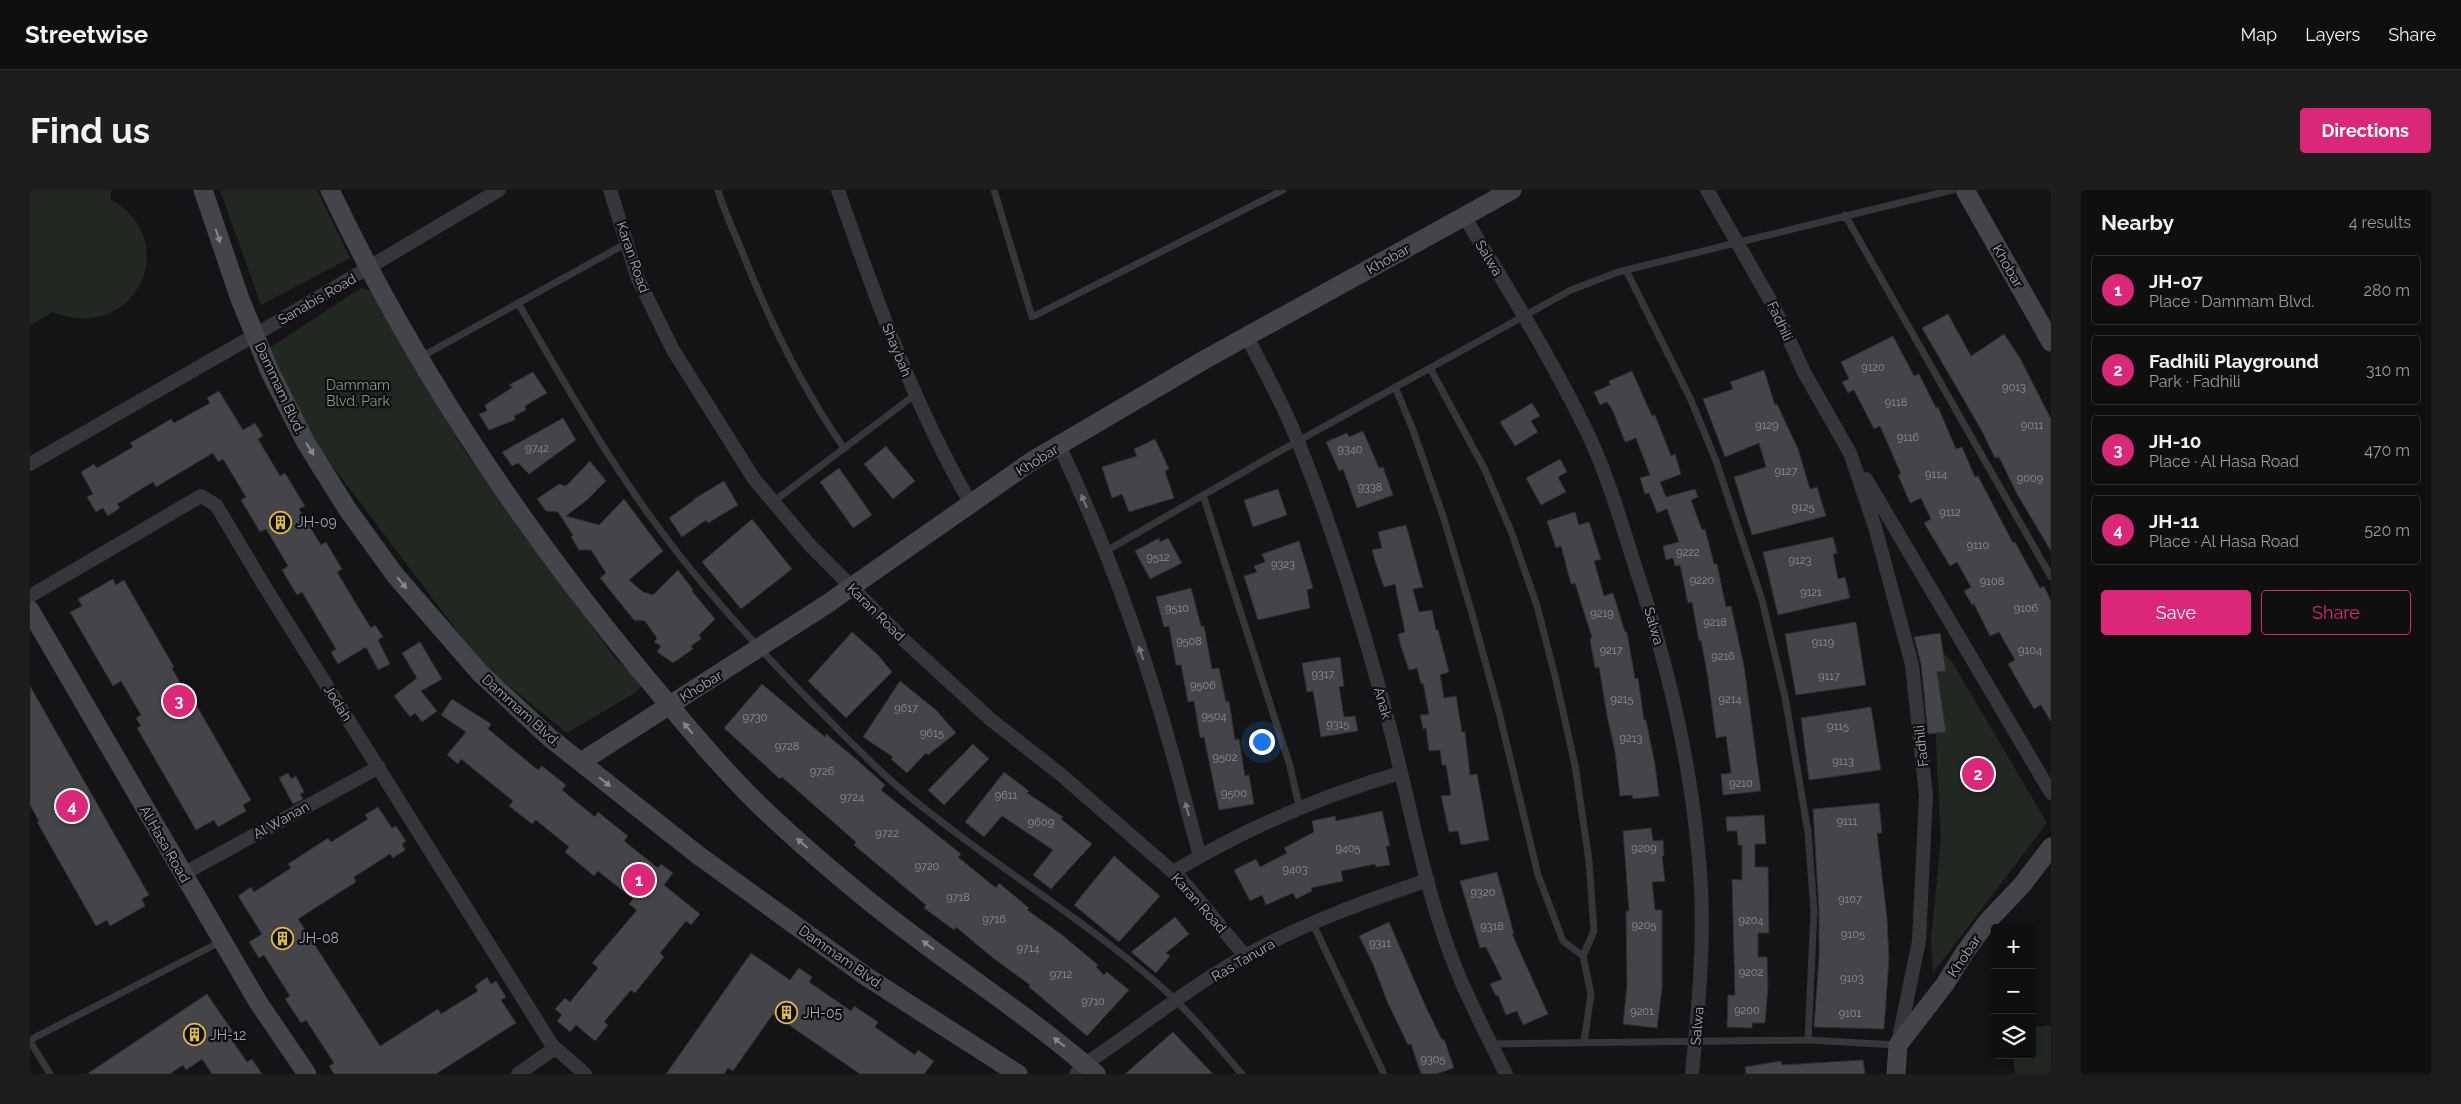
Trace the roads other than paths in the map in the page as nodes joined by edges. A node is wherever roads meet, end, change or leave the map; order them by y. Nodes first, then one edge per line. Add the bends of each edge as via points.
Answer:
1 (203, 190) edge
2 (330, 190) edge
3 (499, 190) edge
4 (610, 190) edge
5 (718, 190) edge
6 (838, 190) edge
7 (994, 190) edge
8 (1283, 190) edge
9 (1512, 190) edge
10 (1707, 190) edge
11 (1952, 190) edge
12 (1965, 190) edge
13 (1846, 215) junction
14 (1464, 216) junction
15 (1738, 242) junction
16 (626, 243) junction
17 (368, 269) junction
18 (1626, 270) junction
19 (518, 303) junction
20 (1524, 316) junction
21 (255, 335) junction
22 (1247, 337) junction
23 (2051, 342) edge
24 (419, 359) junction
25 (1430, 368) junction
26 (1395, 387) junction
27 (916, 394) junction
28 (1297, 441) junction
29 (1058, 446) junction
30 (844, 448) junction
31 (1850, 453) junction
32 (30, 464) edge
33 (1203, 495) junction
34 (773, 502) junction
35 (971, 504) junction
36 (1106, 551) junction
37 (2051, 577) edge
38 (852, 588) junction
39 (30, 596) edge
40 (30, 610) edge
41 (758, 650) junction
42 (670, 706) junction
43 (581, 762) junction
44 (379, 767) junction
45 (1400, 773) junction
46 (2051, 793) edge
47 (1300, 810) junction
48 (2051, 847) edge
49 (1200, 856) junction
50 (1172, 872) junction
51 (183, 874) junction
52 (1428, 880) junction
53 (1313, 924) junction
54 (222, 941) junction
55 (1245, 956) junction
56 (1583, 956) junction
57 (1175, 1000) junction
58 (1808, 1040) junction
59 (30, 1041) edge
60 (1695, 1041) junction
61 (1584, 1042) junction
62 (1490, 1044) junction
63 (1898, 1045) junction
64 (556, 1048) junction
65 (1085, 1071) edge
66 (50, 1074) edge
67 (307, 1074) edge
68 (518, 1074) edge
69 (585, 1074) edge
70 (1018, 1074) edge
71 (1242, 1074) edge
72 (1384, 1074) edge
73 (1506, 1074) edge
74 (1692, 1074) edge
75 (1896, 1074) edge

1 -> 21 main road, Dammam Blvd.
2 - 17 main road
3 - 17 street, Sanabis Road
4 - 16 street, Karan Road
5 - 30 lane via 749,270 789,358 817,410
6 - 27 street, Shaybah via 868,277
7 - 8 lane via 1032,317
9 - 14 main road, Khobar
10 - 15 street, Fadhili
11 - 13 lane
12 - 23 main road, Khobar
13 - 15 lane
13 - 37 lane
14 - 20 street, Salwa
14 - 22 main road, Khobar
15 - 18 lane
15 - 31 street, Fadhili via 1773,305 1805,374
16 - 19 lane
16 - 34 street, Karan Road via 638,279 673,350 754,479
17 - 21 street, Sanabis Road
17 - 24 main road
18 - 20 lane via 1571,290
18 - 58 lane via 1691,400 1716,461 1762,600 1783,687 1808,832 1814,911
19 - 24 lane
19 - 41 lane via 574,398 662,533
20 - 25 lane
20 - 60 street, Salwa via 1591,440 1651,614 1671,692 1687,772 1701,888 1700,985
21 - 32 street, Sanabis Road
21 -> 43 main road, Dammam Blvd. via 306,443 348,510 395,575 480,673
22 - 28 street, Anak
22 - 29 main road, Khobar
24 - 42 main road via 491,474 586,605
25 - 26 lane
25 - 56 lane via 1485,470 1511,530 1537,606 1575,765 1589,861 1594,931
26 - 28 lane
26 - 56 lane via 1440,507 1471,610 1538,875 1563,941
27 - 30 lane
27 - 35 street, Shaybah via 951,470
28 - 33 lane
28 - 45 street, Anak via 1359,622
29 - 35 main road, Khobar
36 -> 29 street
30 - 34 lane
31 - 46 street, Fadhili
31 - 63 street, Fadhili via 1876,527 1912,665 1926,795 1919,941
33 - 36 lane
33 - 47 lane via 1290,766
34 - 38 street, Karan Road
35 - 38 main road, Khobar
49 -> 36 street via 1155,695
38 - 41 main road, Khobar
38 - 50 street, Karan Road via 990,719 1059,773
39 - 44 street, Jodah via 201,496 216,505
40 - 51 main road, Al Hasa Road
41 - 42 main road, Khobar
41 - 57 lane via 897,786 973,846 1054,903
42 - 43 main road, Khobar
65 -> 42 main road via 1062,1044 864,898 772,817
43 -> 70 main road, Dammam Blvd. via 698,855 867,977
44 - 51 street, Al Wanan
44 - 64 street, Jodah
45 - 47 street via 1352,788
45 - 52 street, Anak
47 - 49 street via 1246,832
48 - 63 main road, Khobar via 2022,885 1987,922
49 - 50 street
50 - 55 street, Karan Road
51 - 54 main road, Al Hasa Road
52 - 53 street, Ras Tanura
52 - 62 street, Anak via 1450,955
53 - 55 street, Ras Tanura
53 - 72 lane
54 - 59 lane
54 - 67 main road, Al Hasa Road via 258,1002
55 - 57 street, Ras Tanura
56 - 61 lane via 1591,994
57 - 65 street, Ras Tanura
57 - 71 lane
58 - 60 lane
58 - 63 lane
59 - 66 lane
60 - 61 lane
60 - 74 street, Salwa
61 - 62 lane
62 - 73 street, Anak
63 - 75 main road
64 - 68 street
64 - 69 street, Jodah

